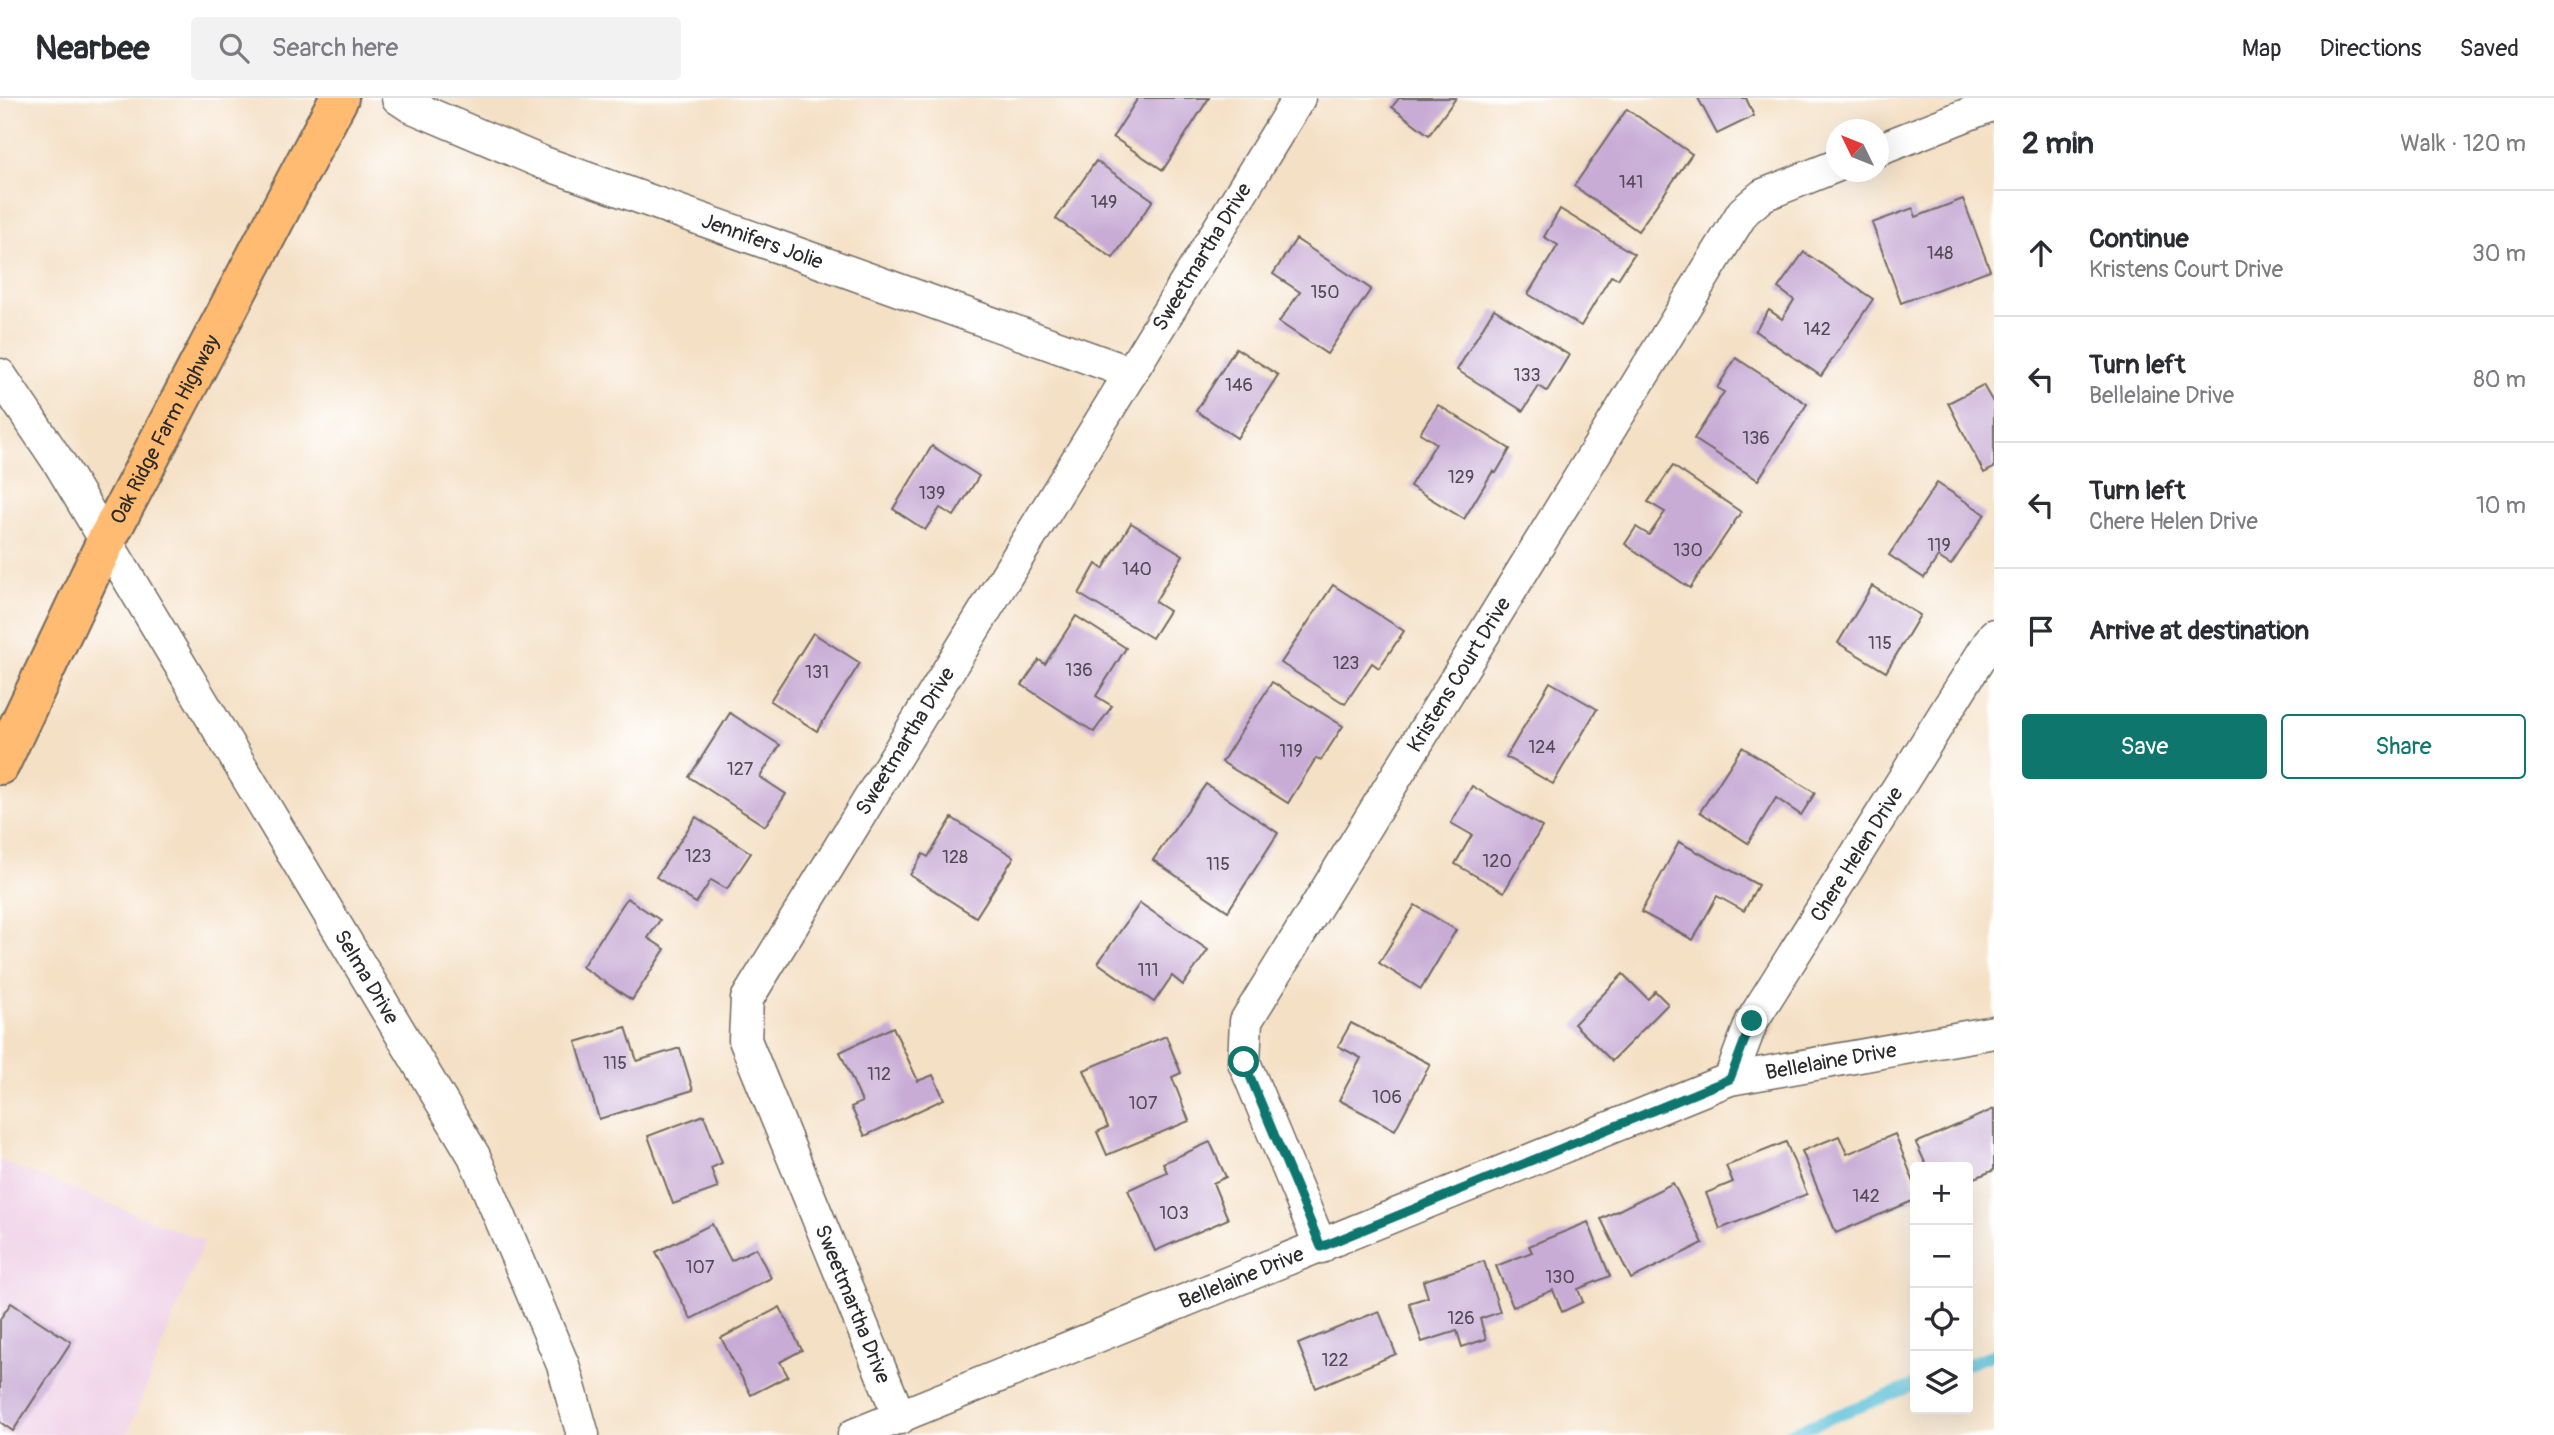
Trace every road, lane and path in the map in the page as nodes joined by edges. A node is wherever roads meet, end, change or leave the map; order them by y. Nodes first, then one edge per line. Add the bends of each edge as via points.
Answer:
1 (339, 98) edge
2 (398, 98) edge
3 (1299, 98) edge
4 (1994, 104) edge
5 (1889, 146) edge
6 (1826, 170) edge
7 (1130, 373) junction
8 (0, 374) edge
9 (105, 543) junction
10 (1994, 635) edge
11 (0, 765) edge
12 (1994, 1032) edge
13 (1730, 1079) junction
14 (1321, 1247) junction
15 (900, 1418) junction
16 (583, 1435) edge
17 (853, 1435) edge

1 - 9 main road, Oak Ridge Farm Highway
2 - 7 street, Jennifers Jolie via 544,163
3 - 7 street, Sweetmartha Drive
4 - 5 street
6 - 14 street, Kristens Court Drive via 1763,195 1743,212 1247,1021 1244,1062
7 - 15 street, Sweetmartha Drive via 747,999 745,1040
8 - 9 street, Selma Drive
9 - 11 main road, Oak Ridge Farm Highway
9 - 16 street, Selma Drive via 474,1156 563,1365
10 - 13 street, Chere Helen Drive via 1752,1021
12 - 13 street, Bellelaine Drive
13 - 14 street, Bellelaine Drive
14 - 15 street, Bellelaine Drive
15 - 17 street, Bellelaine Drive

